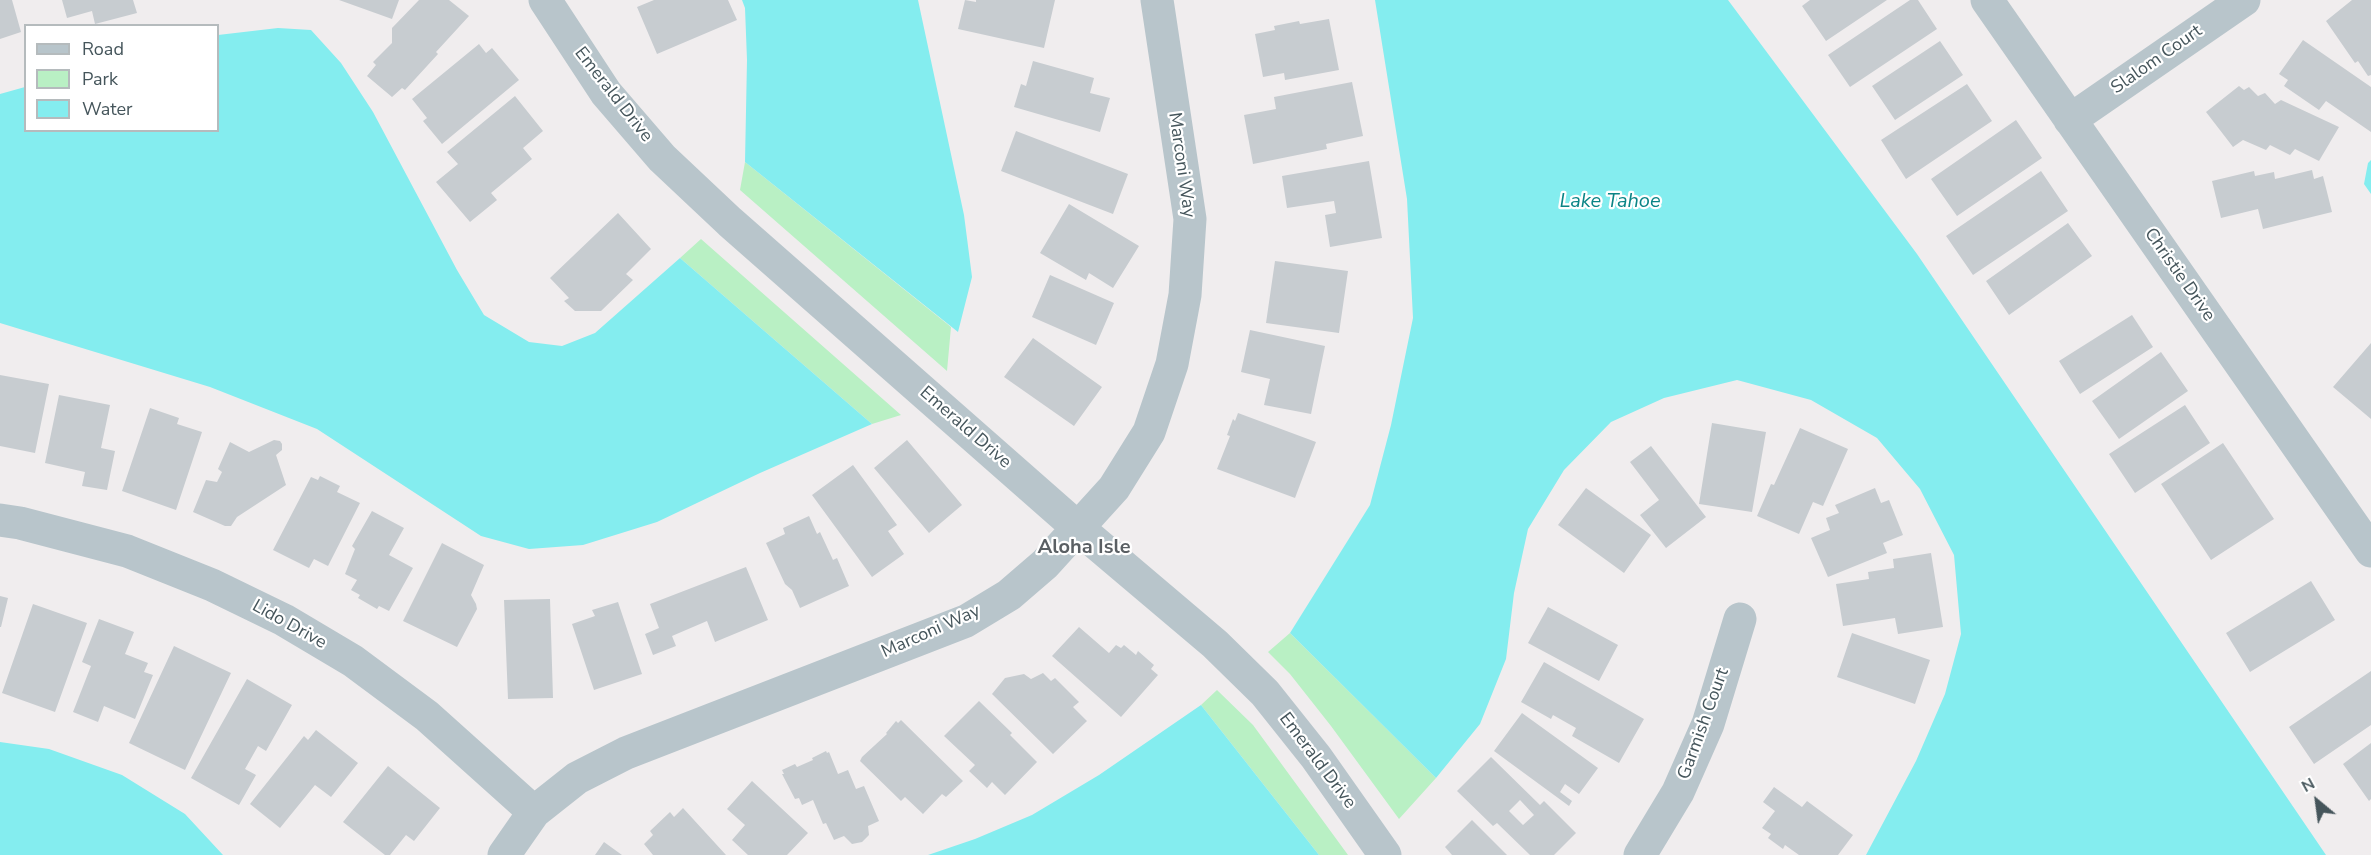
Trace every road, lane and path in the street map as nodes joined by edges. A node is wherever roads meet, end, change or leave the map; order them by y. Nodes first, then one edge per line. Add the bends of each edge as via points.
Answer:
1 (545, 0) edge
2 (1156, 0) edge
3 (1987, 0) edge
4 (2244, 0) edge
5 (2070, 120) junction
6 (0, 520) edge
7 (1078, 528) junction
8 (2371, 551) edge
9 (1740, 619) dead end
10 (534, 812) junction
11 (504, 855) edge
12 (1386, 855) edge
13 (1640, 855) edge

1 - 7 street, Emerald Drive via 606,93 662,158
2 - 7 street, Marconi Way via 1190,219 1185,295 1172,364 1149,432 1114,488
3 - 5 street, Christie Drive
4 - 5 street, Slalom Court
5 - 8 street, Christie Drive
6 - 10 street, Lido Drive via 127,551 212,585 284,620 353,661 427,716
7 - 10 street, Marconi Way via 1009,595 966,621 626,753 577,778
7 - 12 street, Emerald Drive via 1215,644 1265,693
9 - 13 street, Garmish Court via 1708,724 1678,792
10 - 11 street, Marconi Way

